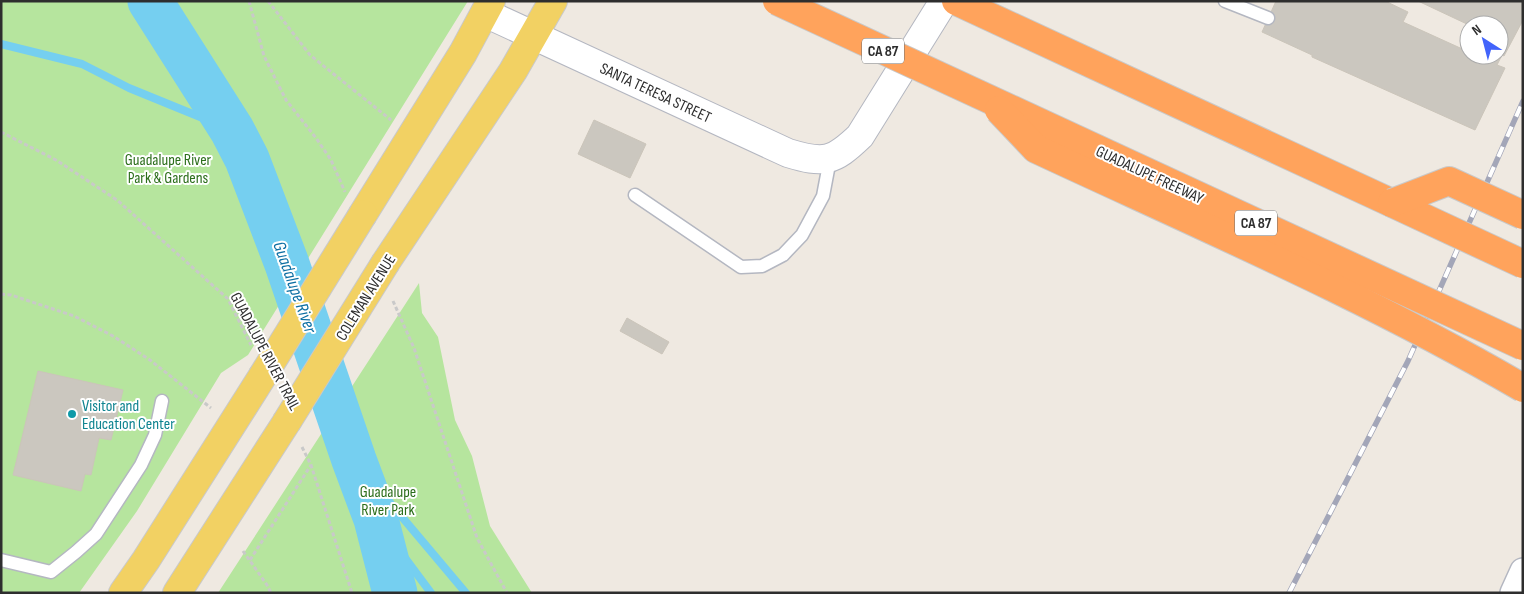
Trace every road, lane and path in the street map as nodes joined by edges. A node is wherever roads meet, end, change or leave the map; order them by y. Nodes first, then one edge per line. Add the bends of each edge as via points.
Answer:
1 (268, 1) edge
2 (553, 1) edge
3 (777, 1) edge
4 (944, 1) edge
5 (956, 1) edge
6 (1225, 1) edge
7 (488, 7) edge
8 (1268, 18) dead end
9 (535, 35) junction
10 (989, 100) junction
11 (1, 132) edge
12 (412, 136) junction
13 (830, 159) junction
14 (635, 195) dead end
15 (1392, 202) junction
16 (1523, 215) edge
17 (1523, 264) edge
18 (1, 294) edge
19 (1523, 346) edge
20 (254, 351) dead end
21 (1523, 388) edge
22 (162, 400) dead end
23 (233, 423) junction
24 (292, 431) junction
25 (311, 465) junction
26 (243, 551) dead end
27 (1, 560) edge
28 (250, 560) junction
29 (1523, 571) edge
30 (122, 593) edge
31 (177, 593) edge
32 (270, 593) edge
33 (352, 593) edge
34 (1513, 593) edge

1 - 12 path via 310,55
2 - 9 main road, COLEMAN AVENUE
3 - 10 highway, GUADALUPE FREEWAY / CA 87, bridge
4 - 13 street via 860,136
5 - 15 highway
6 - 8 lane
7 - 9 street, SANTA TERESA STREET
7 - 12 main road
9 - 13 street, SANTA TERESA STREET via 788,153 807,159
9 - 24 main road, COLEMAN AVENUE, bridge via 386,262
10 - 19 highway, GUADALUPE FREEWAY / CA 87, bridge
10 - 21 highway, bridge via 1036,149 1378,309
11 - 20 path, GUADALUPE RIVER TRAIL via 56,160 117,200 228,299
12 - 23 main road, bridge
13 - 14 lane via 823,196 802,235 783,255 762,266 741,267
15 - 16 highway, bridge via 1449,181
15 - 17 highway, bridge
18 - 23 path via 74,316 113,336
22 - 27 lane via 155,435 141,465 96,534 51,572
23 - 30 main road
24 - 25 path
24 - 31 main road, COLEMAN AVENUE
25 - 28 path
25 - 33 path
26 - 28 path
28 - 32 path
29 - 34 street

